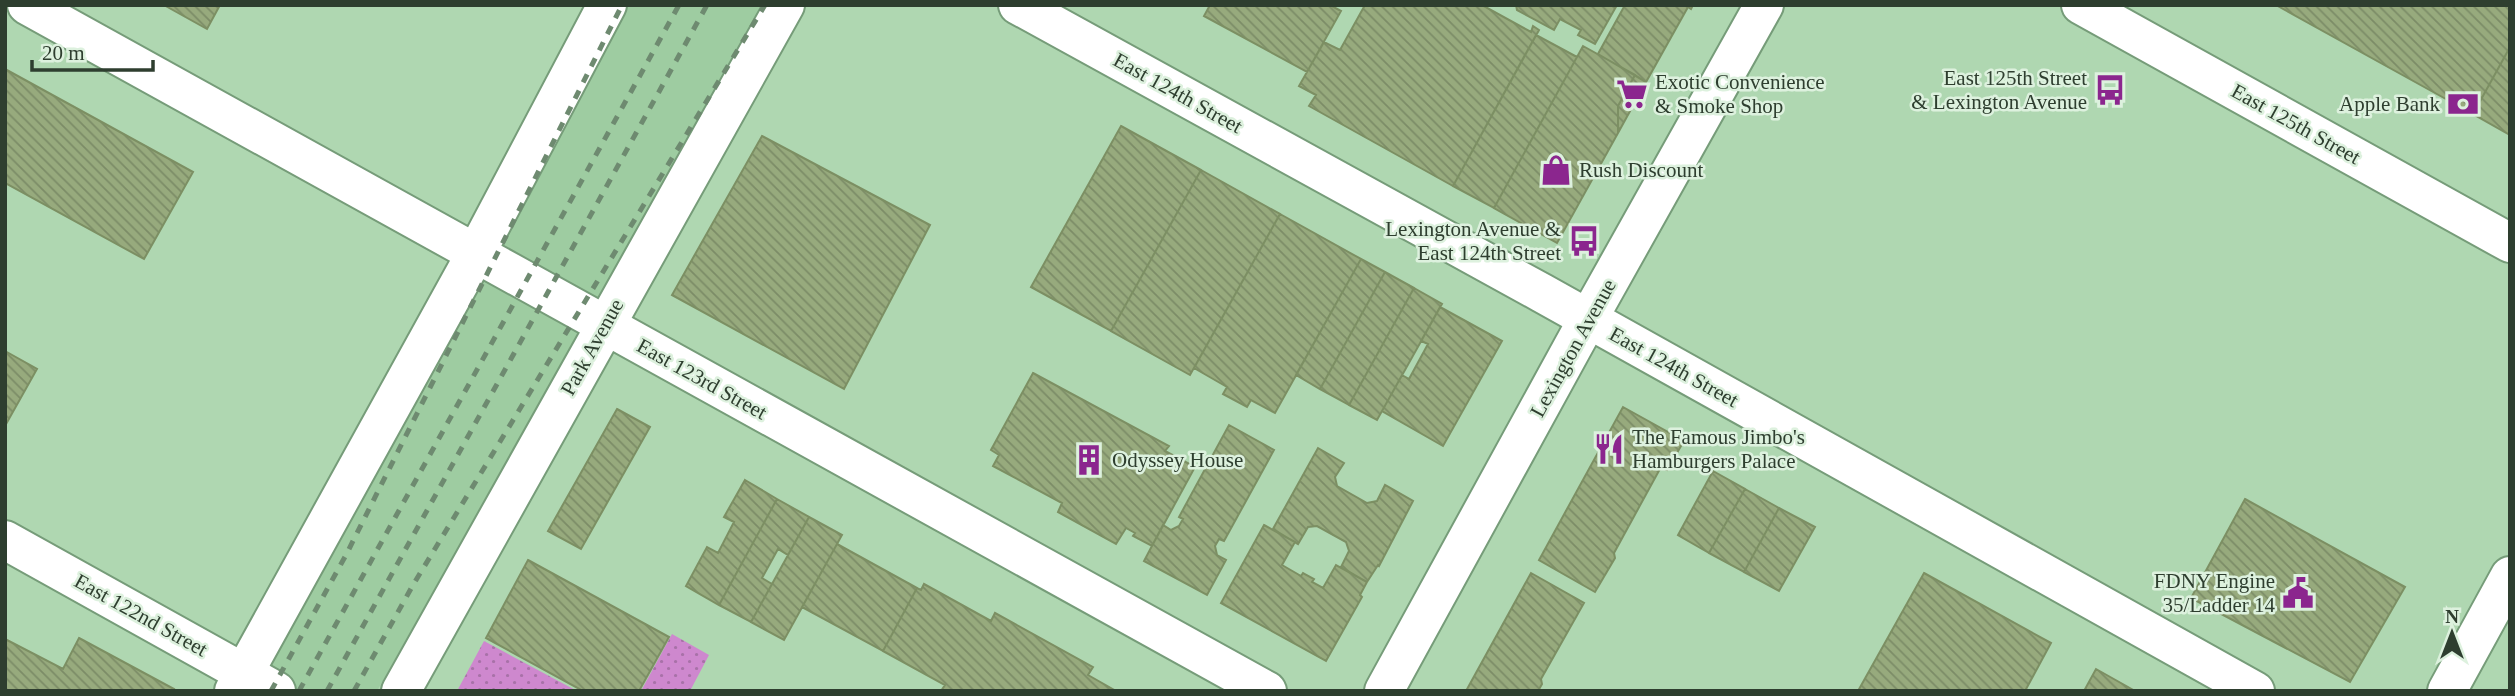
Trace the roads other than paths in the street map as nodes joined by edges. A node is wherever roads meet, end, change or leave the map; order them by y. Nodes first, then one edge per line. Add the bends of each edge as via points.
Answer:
1 (27, 5) edge
2 (607, 5) edge
3 (785, 5) edge
4 (1018, 5) edge
5 (1764, 5) edge
6 (2081, 5) edge
7 (2510, 243) edge
8 (476, 253) junction
9 (1588, 319) junction
10 (605, 324) junction
11 (5, 540) edge
12 (2510, 576) edge
13 (251, 685) edge
14 (401, 691) edge
15 (1267, 691) edge
16 (1384, 691) edge
17 (2255, 691) edge
18 (2447, 691) edge

1 - 8 street, East 123rd Street
2 - 8 street
3 - 10 street, Park Avenue
4 - 9 street, East 124th Street
5 - 9 street, Lexington Avenue
6 - 7 street, East 125th Street
8 - 10 street, East 123rd Street
8 - 13 street
9 - 16 street, Lexington Avenue
9 - 17 street, East 124th Street
10 - 14 street, Park Avenue
10 - 15 street, East 123rd Street
11 - 13 street, East 122nd Street
12 - 18 street

